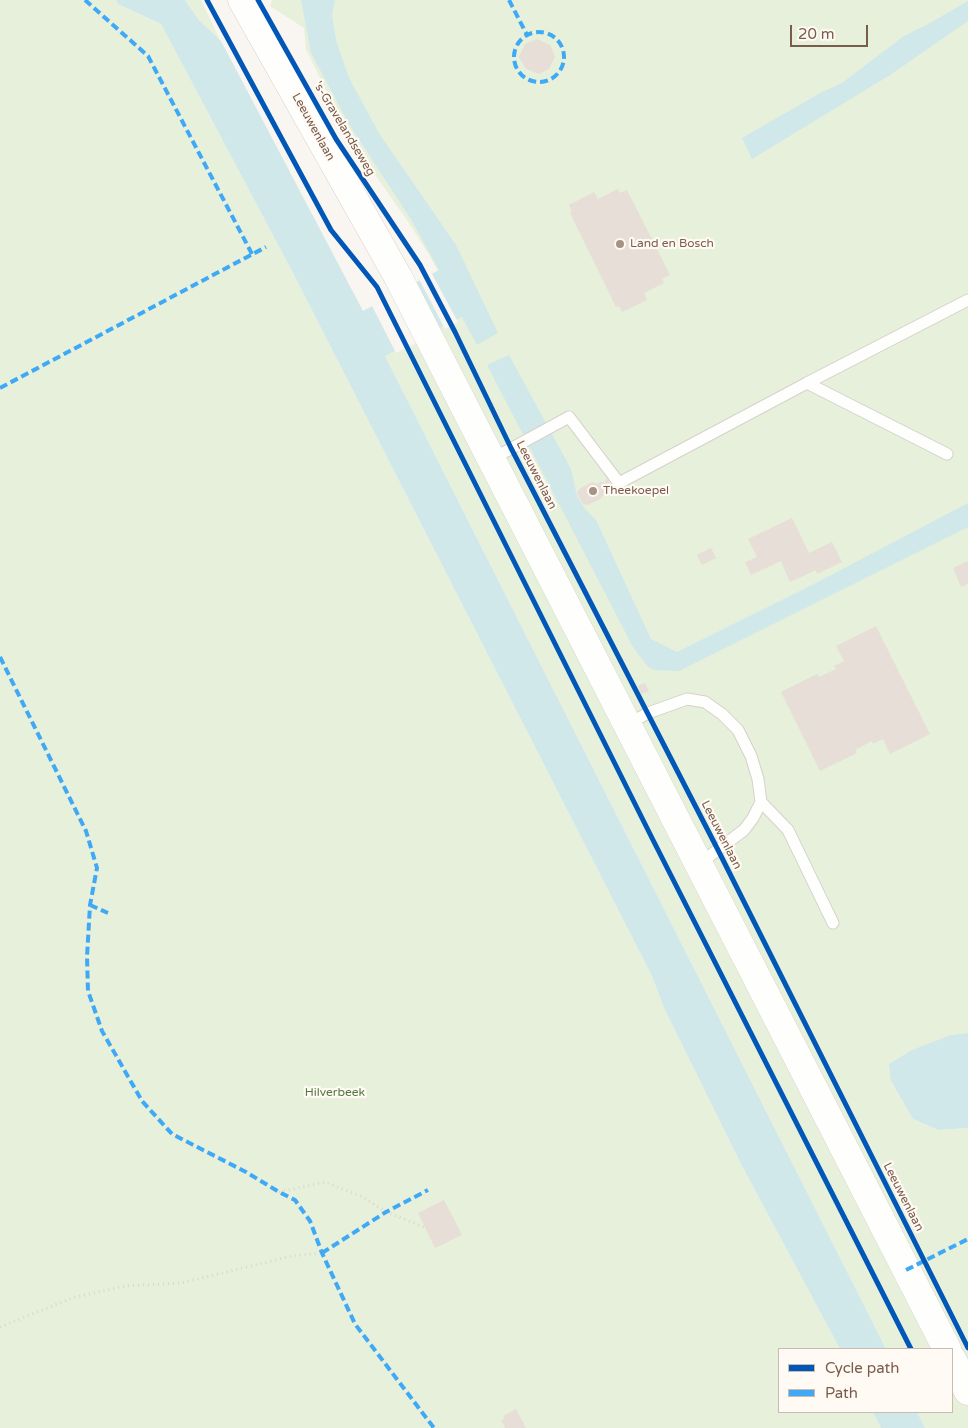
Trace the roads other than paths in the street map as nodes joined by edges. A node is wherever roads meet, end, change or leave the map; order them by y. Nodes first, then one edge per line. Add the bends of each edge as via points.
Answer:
1 (242, 0) edge
2 (968, 300) edge
3 (807, 383) junction
4 (947, 454) dead end
5 (492, 459) junction
6 (628, 724) junction
7 (761, 802) junction
8 (699, 864) junction
9 (832, 923) dead end
10 (946, 1348) edge
11 (953, 1361) edge
12 (968, 1391) edge

1 - 5 street, Leeuwenlaan via 398,277
2 - 3 lane
3 - 4 lane
3 - 5 lane via 619,483 569,417
5 - 6 street, Leeuwenlaan
6 - 7 lane via 687,699 705,702 738,730 751,756
6 - 8 street, Leeuwenlaan
7 - 8 lane via 744,830
7 - 9 lane via 788,830
8 - 10 street, Leeuwenlaan
11 - 12 street

